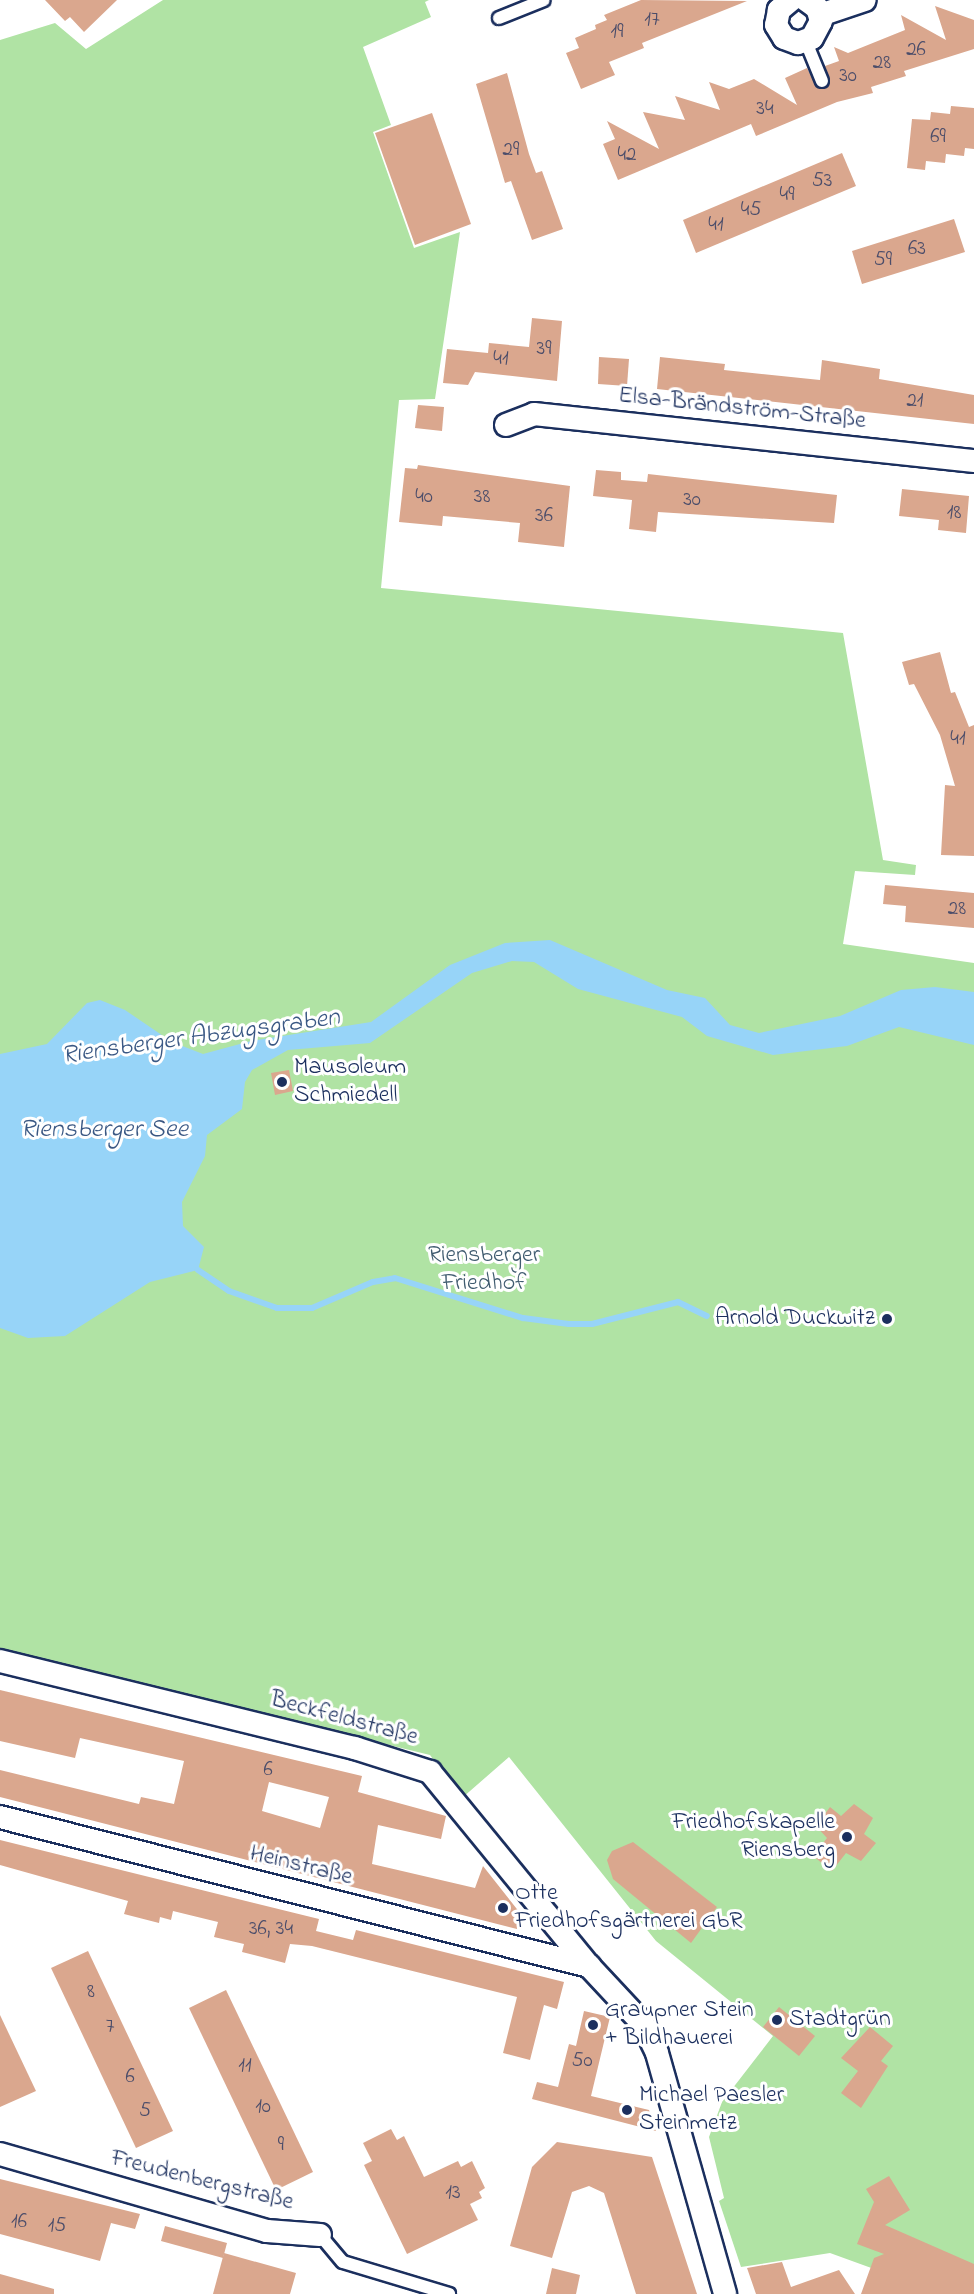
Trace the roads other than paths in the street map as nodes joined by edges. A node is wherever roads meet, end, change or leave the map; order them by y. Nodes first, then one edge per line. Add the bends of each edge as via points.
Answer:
1 (544, 0) edge
2 (791, 0) edge
3 (865, 0) edge
4 (813, 7) edge
5 (499, 18) dead end
6 (806, 42) junction
7 (822, 81) dead end
8 (506, 425) dead end
9 (974, 461) edge
10 (0, 1661) edge
11 (0, 1817) edge
12 (589, 1966) junction
13 (0, 2154) edge
14 (320, 2235) joint
15 (449, 2294) edge
16 (726, 2294) edge

1 - 5 lane
2 - 6 street via 778,10 776,25 791,42
3 - 4 street
4 - 6 street via 816,34
6 - 7 lane
8 - 9 street, Elsa-Brändström-Straße via 534,414
10 - 12 street, Beckfeldstraße via 422,1767
11 - 12 street, Heinstraße
12 - 16 street, Beckfeldstraße via 643,2024 657,2052
13 - 14 street, Freudenbergstraße via 267,2231
14 - 15 lane, Freudenbergstraße via 343,2262

